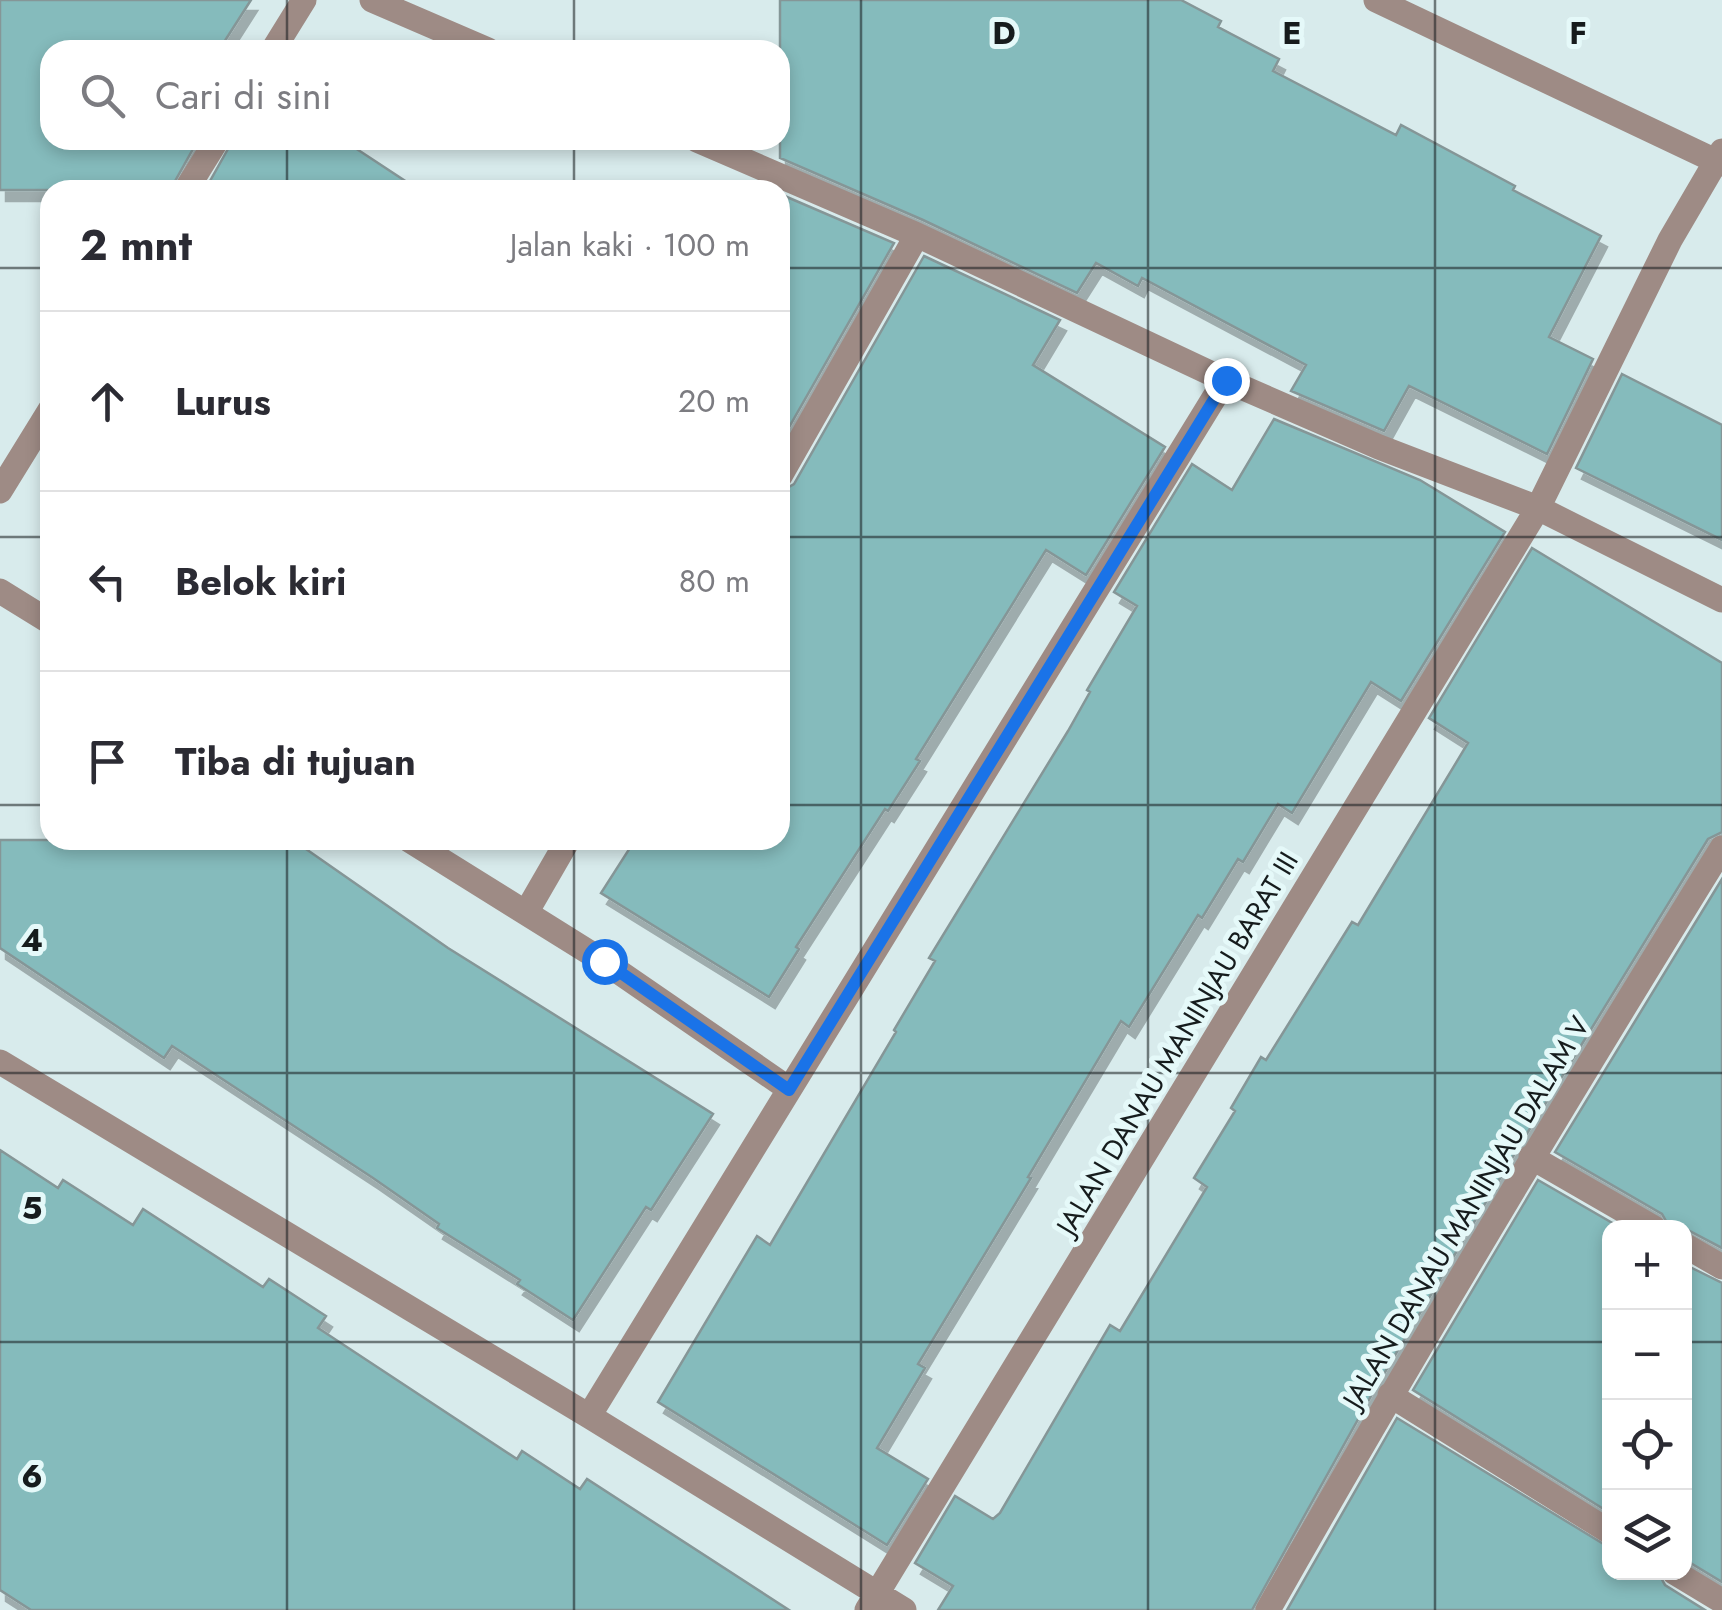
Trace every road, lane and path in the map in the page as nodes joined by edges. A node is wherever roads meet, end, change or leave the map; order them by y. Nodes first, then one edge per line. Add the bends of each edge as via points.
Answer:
1 (304, 0) edge
2 (372, 0) edge
3 (1376, 0) edge
4 (278, 40) edge
5 (465, 40) edge
6 (211, 150) edge
7 (720, 150) edge
8 (1720, 159) edge
9 (192, 180) edge
10 (916, 234) junction
11 (1226, 380) junction
12 (40, 426) edge
13 (790, 451) edge
14 (0, 491) edge
15 (1538, 508) junction
16 (0, 592) edge
17 (1722, 600) edge
18 (40, 616) edge
19 (1722, 848) edge
20 (426, 850) edge
21 (562, 850) edge
22 (527, 911) junction
23 (0, 1062) edge
24 (789, 1090) junction
25 (1531, 1157) junction
26 (1640, 1220) edge
27 (1692, 1250) edge
28 (1722, 1267) edge
29 (1390, 1395) junction
30 (589, 1416) junction
31 (1602, 1527) edge
32 (1687, 1580) edge
33 (872, 1601) edge
34 (1722, 1601) edge
35 (904, 1610) edge
36 (1268, 1610) edge

1 - 4 street
2 - 5 street
3 - 8 street
6 - 9 street
7 - 10 street
8 - 15 street, JALAN DANAU MANINJAU BARAT III via 1670,240
10 - 11 street
10 - 13 street
11 - 15 street
11 - 24 street
12 - 14 street
15 - 17 street
15 - 33 street, JALAN DANAU MANINJAU BARAT III
16 - 18 street
19 - 25 street, JALAN DANAU MANINJAU DALAM V
20 - 22 street
21 - 22 street
22 - 24 street
23 - 30 street
24 - 30 street
25 - 26 street
25 - 29 street, JALAN DANAU MANINJAU DALAM V
27 - 28 street
29 - 31 street
29 - 36 street, JALAN DANAU MANINJAU DALAM V
30 - 33 street
32 - 34 street
33 - 35 street

